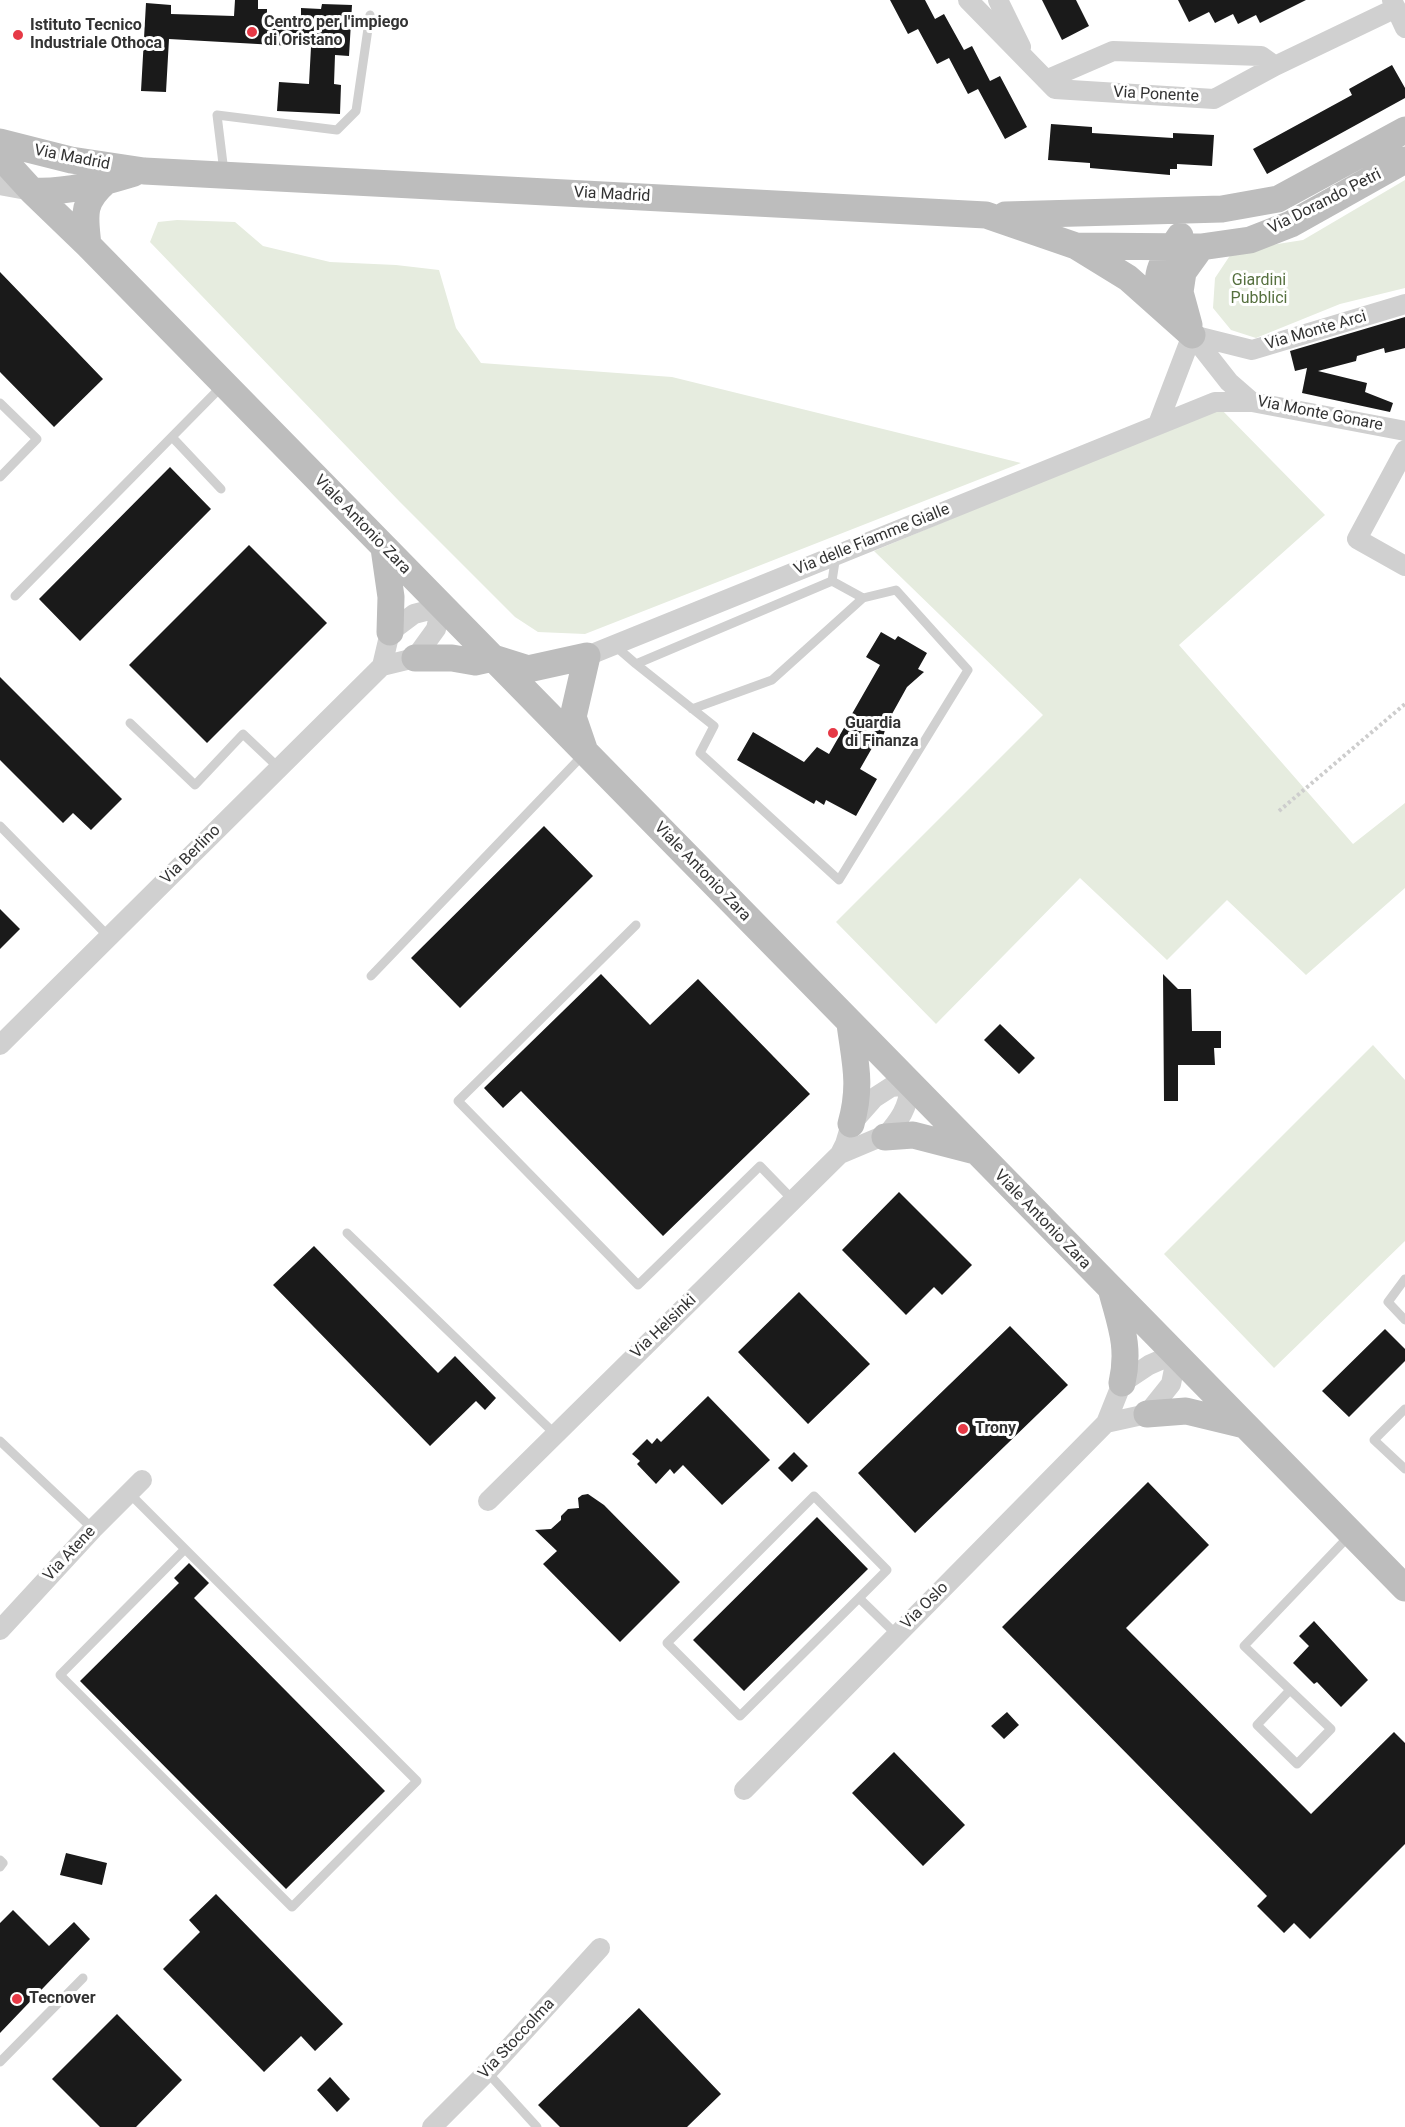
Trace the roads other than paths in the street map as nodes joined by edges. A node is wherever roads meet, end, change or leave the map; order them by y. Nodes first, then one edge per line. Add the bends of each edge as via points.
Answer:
1 (968, 0) edge
2 (999, 0) edge
3 (1394, 4) edge
4 (370, 15) dead end
5 (1405, 28) edge
6 (1027, 60) junction
7 (1275, 66) junction
8 (1046, 80) junction
9 (1405, 130) edge
10 (0, 142) edge
11 (0, 156) edge
12 (1405, 160) edge
13 (144, 171) junction
14 (224, 175) junction
15 (105, 182) junction
16 (0, 185) edge
17 (32, 191) junction
18 (1278, 200) junction
19 (1056, 214) junction
20 (986, 215) junction
21 (88, 245) junction
22 (1076, 246) junction
23 (1173, 247) junction
24 (1202, 247) junction
25 (1405, 304) edge
26 (1192, 335) junction
27 (224, 384) junction
28 (0, 402) edge
29 (1252, 402) junction
30 (1158, 424) junction
31 (1405, 431) edge
32 (172, 437) junction
33 (1405, 450) edge
34 (0, 477) edge
35 (221, 489) dead end
36 (384, 548) junction
37 (836, 555) junction
38 (1405, 566) edge
39 (832, 581) junction
40 (15, 596) dead end
41 (863, 598) junction
42 (441, 607) junction
43 (390, 633) junction
44 (614, 645) junction
45 (587, 656) junction
46 (415, 658) junction
47 (493, 658) junction
48 (636, 664) junction
49 (382, 666) junction
50 (692, 709) junction
51 (130, 723) dead end
52 (586, 753) junction
53 (279, 768) junction
54 (0, 826) edge
55 (636, 925) dead end
56 (109, 937) junction
57 (371, 976) dead end
58 (850, 1024) junction
59 (0, 1045) edge
60 (910, 1085) junction
61 (851, 1124) junction
62 (885, 1137) junction
63 (975, 1152) junction
64 (840, 1154) junction
65 (794, 1200) junction
66 (347, 1233) dead end
67 (1405, 1279) edge
68 (1112, 1291) junction
69 (1405, 1320) edge
70 (1174, 1354) junction
71 (1122, 1383) junction
72 (1405, 1408) edge
73 (1147, 1414) junction
74 (1106, 1423) junction
75 (1244, 1425) junction
76 (555, 1434) junction
77 (0, 1441) edge
78 (1405, 1469) edge
79 (135, 1486) joint
80 (488, 1501) dead end
81 (93, 1529) junction
82 (1351, 1534) junction
83 (185, 1549) junction
84 (1405, 1588) edge
85 (859, 1598) junction
86 (0, 1630) edge
87 (897, 1635) junction
88 (1290, 1690) junction
89 (744, 1790) dead end
90 (0, 1860) edge
91 (0, 1867) edge
92 (600, 1948) dead end
93 (83, 1978) dead end
94 (0, 2062) edge
95 (487, 2072) junction
96 (432, 2127) edge
97 (537, 2127) edge

1 - 6 street, Via Ponente
2 - 6 street
3 - 5 street, Via Ponente
3 - 7 street, Via Ponente
4 - 14 lane via 356,111 337,130 218,116
6 - 8 street, Via Ponente
7 - 8 street via 1261,56 1113,51
7 - 8 street, Via Ponente via 1214,99 1054,89
9 - 18 main road, Via Dorando Petri
10 - 13 main road, Via Madrid via 71,160
11 - 17 main road, Viale Antonio Zara
12 - 24 main road, Via Dorando Petri via 1291,224 1250,240
13 - 14 main road, Via Madrid
13 - 15 main road, Via Madrid
14 - 20 main road, Via Madrid
15 - 17 main road, Via Madrid via 55,192
15 - 21 main road via 92,193 86,206
16 - 17 street
17 - 21 main road, Viale Antonio Zara
18 - 19 main road, Via Dorando Petri via 1222,209
18 - 23 main road, Via Dorando Petri via 1250,218 1184,230
19 - 20 main road, Via Dorando Petri
19 - 23 main road, Via Dorando Petri via 1156,226
20 - 22 main road, Via Madrid
21 - 27 main road, Viale Antonio Zara
22 - 23 main road, Via Dorando Petri
22 - 26 main road via 1128,278
23 - 24 main road, Via Dorando Petri
23 - 26 main road via 1157,276 1165,302
24 - 26 main road via 1183,272 1180,292
25 - 26 street, Via Monte Arci via 1252,350
26 - 29 street, Via Monte Gonare via 1229,382
26 - 30 street
27 - 32 lane
27 - 36 main road, Viale Antonio Zara
28 - 34 lane via 37,439
29 - 30 street, Via delle Fiamme Gialle via 1215,402
29 - 31 street, Via Monte Gonare
30 - 37 street, Via delle Fiamme Gialle
32 - 35 lane
32 - 40 lane
33 - 38 street via 1357,539
36 - 42 main road, Viale Antonio Zara
36 - 43 main road via 391,597
37 - 39 lane
37 - 44 street, Via delle Fiamme Gialle
39 - 41 lane
39 - 48 lane
41 - 50 lane via 772,680
41 - 50 lane via 896,590 968,670 839,880 700,753 714,726
42 - 43 street via 414,614
42 - 46 street via 436,629
42 - 47 main road, Viale Antonio Zara
43 - 49 street
44 - 45 street, Via delle Fiamme Gialle
44 - 48 lane
45 - 47 main road via 528,669
45 - 52 main road via 573,717
46 - 47 main road via 475,662
46 - 49 street
47 - 52 main road, Viale Antonio Zara
48 - 50 lane
49 - 53 street, Via Berlino
51 - 53 lane via 195,785 243,734
52 - 57 lane
52 - 58 main road, Viale Antonio Zara
53 - 56 street, Via Berlino
54 - 56 lane
55 - 65 lane via 458,1101 638,1285 760,1166
56 - 59 street, Via Berlino
58 - 60 main road, Viale Antonio Zara
58 - 61 main road via 858,1082
60 - 61 street, Via Helsinki via 882,1092
60 - 62 street via 909,1103
60 - 63 main road, Viale Antonio Zara
61 - 64 street, Via Helsinki
62 - 63 main road via 913,1135
62 - 64 street, Via Helsinki
63 - 68 main road, Viale Antonio Zara
64 - 65 street, Via Helsinki
65 - 76 street, Via Helsinki
66 - 76 lane
67 - 69 lane via 1388,1302
68 - 70 main road, Viale Antonio Zara
68 - 71 main road via 1125,1340
70 - 71 street
70 - 73 street via 1171,1384
70 - 75 main road, Viale Antonio Zara
71 - 74 street, Via Oslo
72 - 78 lane via 1374,1440
73 - 74 street
73 - 75 main road via 1186,1411
74 - 87 street, Via Oslo
75 - 82 main road, Viale Antonio Zara
76 - 80 street, Via Helsinki
77 - 81 lane
79 - 81 street, Via Atene
79 - 83 lane
81 - 86 street, Via Atene
82 - 84 main road, Viale Antonio Zara
82 - 88 lane via 1244,1646
83 - 83 lane via 417,1781 292,1907 60,1675
85 - 85 lane via 887,1570 814,1496 667,1642 740,1716
85 - 87 lane
87 - 89 street, Via Oslo
88 - 88 lane via 1331,1729 1298,1764 1257,1725
90 - 91 lane
92 - 95 street, Via Stoccolma
93 - 94 lane
95 - 96 street, Via Stoccolma
95 - 97 lane

